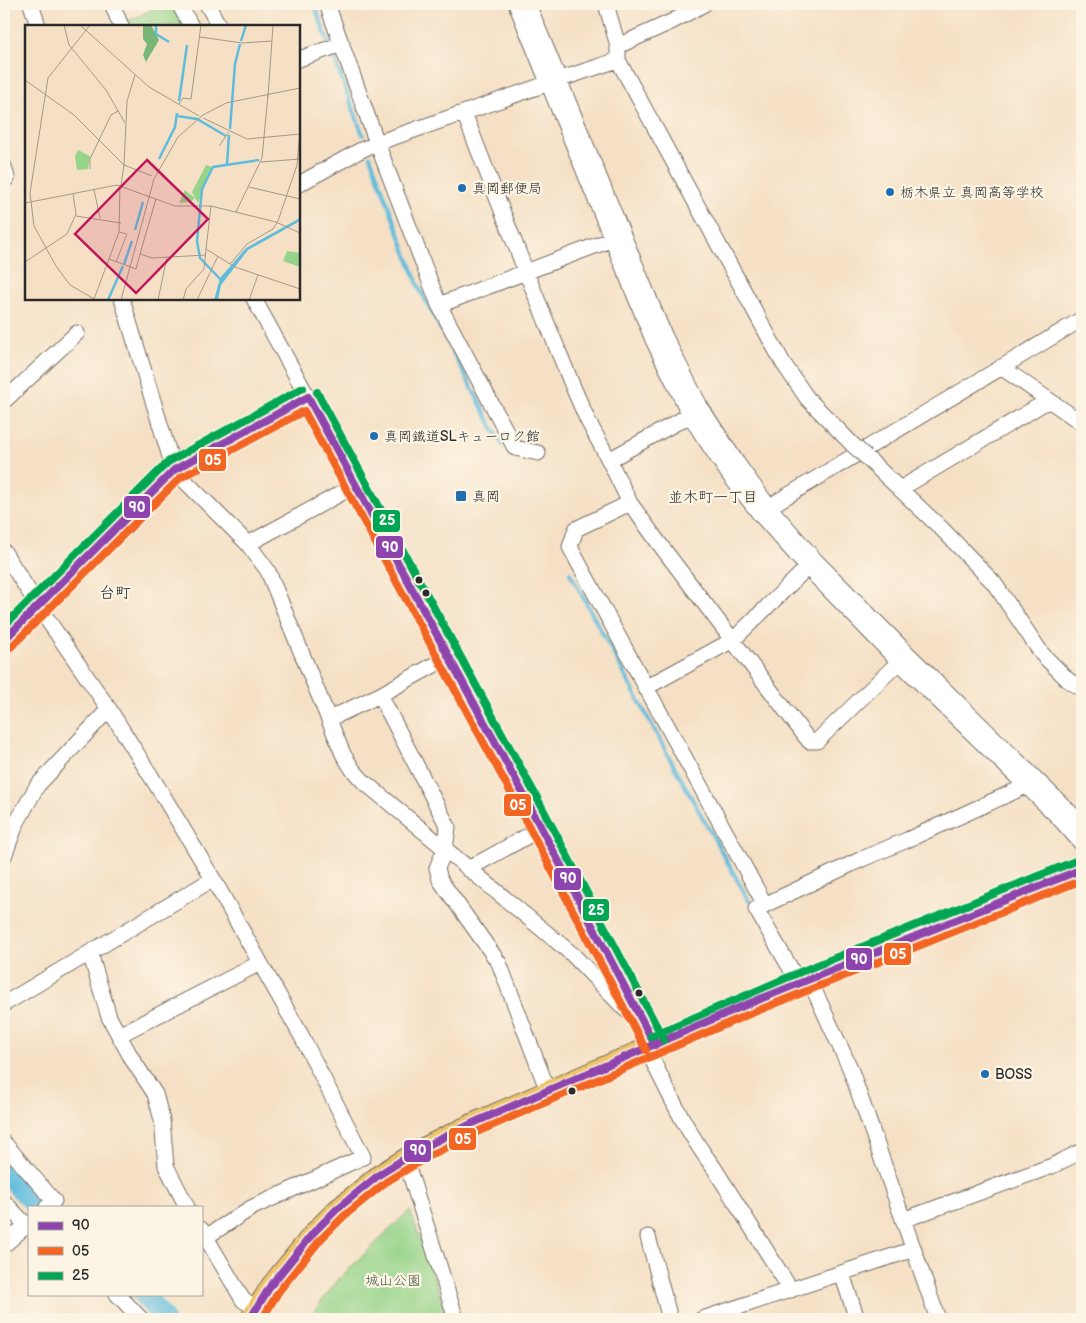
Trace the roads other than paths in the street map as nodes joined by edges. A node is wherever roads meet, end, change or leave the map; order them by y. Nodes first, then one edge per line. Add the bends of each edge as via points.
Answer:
1 (30, 4) edge
2 (112, 4) edge
3 (179, 4) edge
4 (207, 4) edge
5 (327, 4) edge
6 (516, 4) edge
7 (528, 4) edge
8 (606, 4) edge
9 (704, 4) edge
10 (38, 25) edge
11 (122, 25) edge
12 (190, 25) edge
13 (218, 25) edge
14 (334, 47) junction
15 (618, 53) junction
16 (300, 59) edge
17 (554, 82) junction
18 (464, 113) junction
19 (377, 143) junction
20 (300, 183) edge
21 (613, 239) junction
22 (526, 272) junction
23 (122, 300) edge
24 (255, 300) edge
25 (439, 305) junction
26 (1082, 319) edge
27 (77, 333) dead end
28 (1001, 367) junction
29 (308, 397) junction
30 (1049, 400) junction
31 (4, 401) edge
32 (695, 411) junction
33 (1082, 423) edge
34 (538, 453) dead end
35 (609, 460) junction
36 (174, 470) junction
37 (356, 485) junction
38 (900, 489) junction
39 (630, 503) junction
40 (764, 510) junction
41 (248, 544) junction
42 (4, 552) edge
43 (811, 564) junction
44 (38, 606) junction
45 (4, 640) edge
46 (733, 640) junction
47 (450, 656) junction
48 (903, 658) junction
49 (645, 688) junction
50 (1082, 689) edge
51 (380, 695) junction
52 (109, 709) junction
53 (329, 719) junction
54 (1026, 786) junction
55 (1082, 824) edge
56 (542, 828) junction
57 (1082, 844) edge
58 (445, 849) junction
59 (4, 856) edge
60 (468, 868) junction
61 (1082, 869) edge
62 (213, 879) junction
63 (765, 905) junction
64 (90, 953) junction
65 (260, 963) junction
66 (804, 981) junction
67 (4, 1004) edge
68 (644, 1024) junction
69 (119, 1035) junction
70 (655, 1045) junction
71 (548, 1091) junction
72 (4, 1143) edge
73 (1082, 1151) edge
74 (405, 1158) junction
75 (4, 1202) edge
76 (49, 1205) edge
77 (186, 1206) edge
78 (903, 1220) junction
79 (28, 1226) edge
80 (204, 1233) edge
81 (648, 1237) dead end
82 (4, 1245) edge
83 (914, 1249) junction
84 (842, 1274) junction
85 (791, 1290) junction
86 (118, 1296) edge
87 (253, 1314) edge
88 (141, 1319) edge
89 (456, 1319) edge
90 (670, 1319) edge
91 (702, 1319) edge
92 (857, 1319) edge
93 (938, 1319) edge

1 - 10 street
2 - 11 street
3 - 12 street
4 - 13 street
5 - 14 street
6 - 17 street
7 - 17 street
8 - 15 street
9 - 15 street
14 - 16 street
14 - 19 street
15 - 17 street
15 - 38 street, bridge via 782,363 807,398
17 - 18 street
17 - 21 street
17 - 32 street
18 - 19 street
18 - 22 street
19 - 20 street
19 - 25 street
21 - 22 street
21 - 32 street via 653,340
22 - 25 street
22 - 35 street via 588,421
23 - 36 street
24 - 29 street
25 - 34 street via 515,448
26 - 28 street
27 - 31 street
28 - 30 street
28 - 40 street
29 - 36 street
29 - 37 street
30 - 33 street
30 - 38 street
32 - 35 street
32 - 40 street via 737,464
35 - 39 street
36 - 41 street
36 - 44 street
37 - 41 street
37 - 47 main road
38 - 50 street via 994,583 1042,654
39 - 46 street
39 - 49 street via 576,529 570,547
40 - 43 street
41 - 53 street via 268,571
42 - 44 street
43 - 46 street
43 - 48 street
44 - 45 street
44 - 52 street
46 - 48 street via 809,741 817,741
46 - 49 street
47 - 51 street
47 - 56 main road
48 - 54 street
48 - 55 street
49 - 63 street
51 - 53 street
51 - 58 street via 448,827
52 - 59 street via 37,786 16,824
52 - 62 street
53 - 58 street via 353,770
54 - 57 street
54 - 63 street
56 - 60 street
56 - 68 main road
58 - 60 street
58 - 71 street via 437,868 440,880 499,963
60 - 68 street via 572,954
61 - 66 main road
62 - 64 street
62 - 65 street
63 - 66 street via 756,909
64 - 67 street
64 - 69 street via 108,1017
65 - 69 street
65 - 80 street via 364,1157
66 - 70 main road
66 - 78 street via 850,1068
68 - 70 main road
69 - 77 street via 155,1094 162,1120 166,1166
70 - 71 main road
70 - 85 street via 651,1057 672,1101 700,1151
71 - 74 main road via 444,1136
72 - 76 street via 54,1201
73 - 78 street via 1052,1166
74 - 87 main road via 380,1174 314,1232 271,1285
74 - 89 street
75 - 79 street
78 - 83 street
79 - 82 street
80 - 87 street
81 - 90 street
83 - 84 street
83 - 93 street
84 - 85 street
84 - 92 street
85 - 91 street
86 - 88 street

